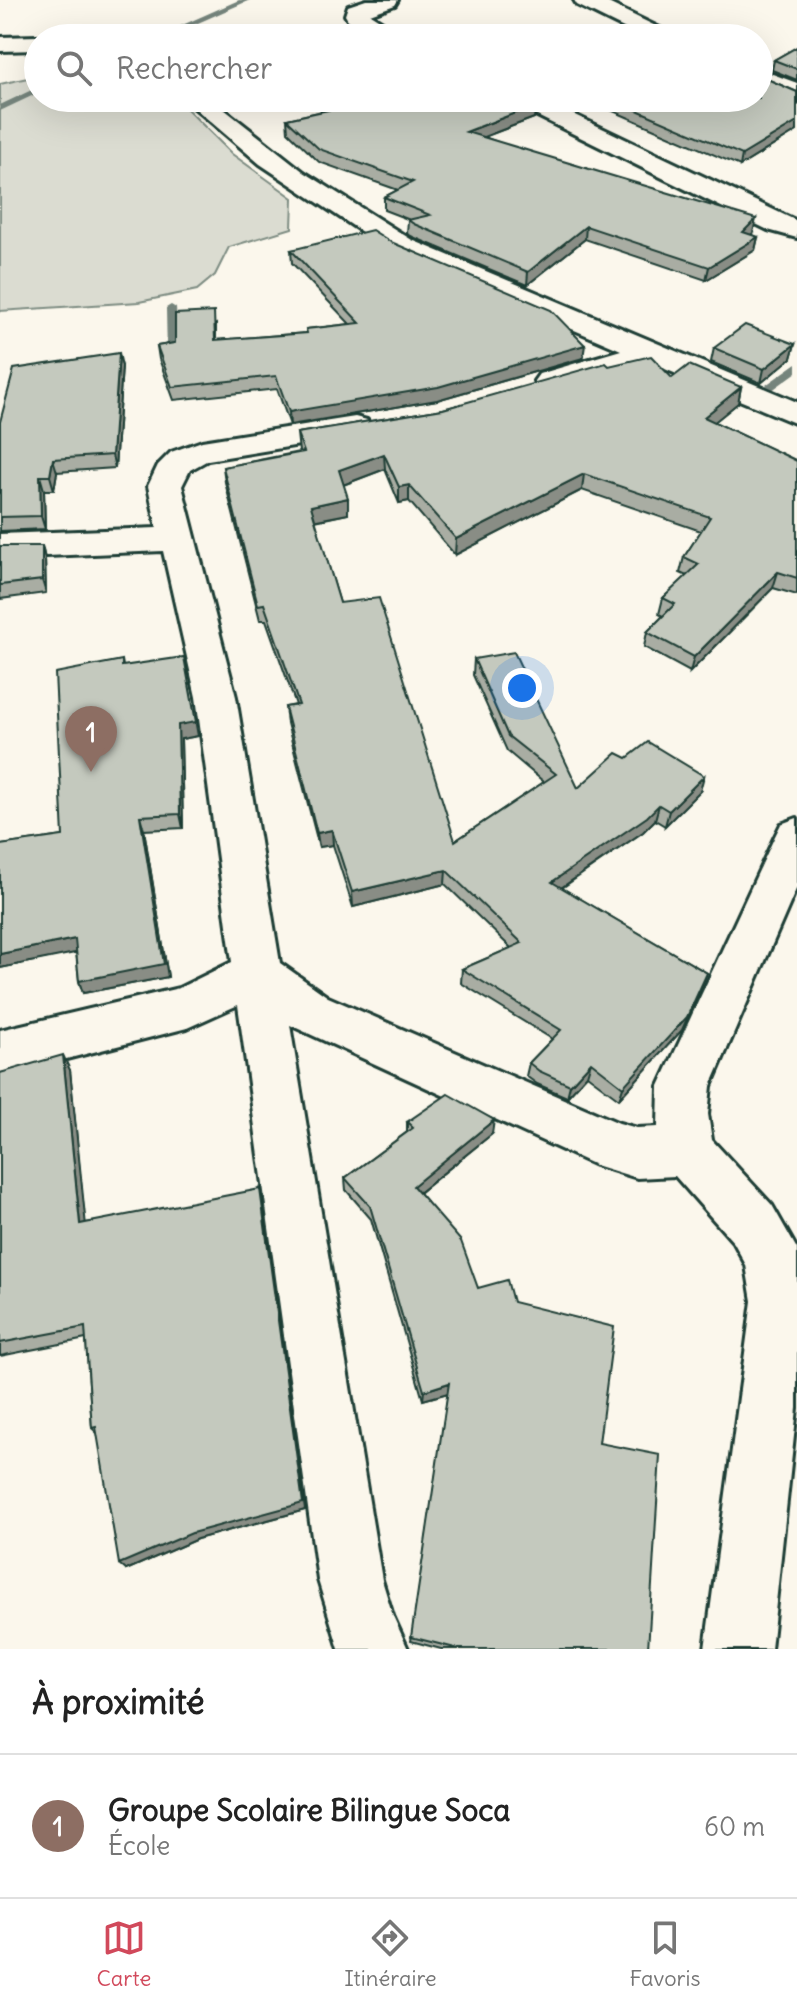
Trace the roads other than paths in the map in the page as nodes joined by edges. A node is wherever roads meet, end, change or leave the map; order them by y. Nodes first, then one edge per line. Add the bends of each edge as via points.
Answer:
1 (387, 0) edge
2 (585, 0) edge
3 (372, 24) edge
4 (634, 24) edge
5 (24, 43) edge
6 (0, 44) edge
7 (773, 82) edge
8 (797, 96) edge
9 (210, 112) edge
10 (549, 112) edge
11 (797, 230) edge
12 (648, 352) junction
13 (515, 391) edge
14 (797, 414) edge
15 (379, 423) edge
16 (179, 539) junction
17 (0, 546) edge
18 (797, 836) edge
19 (257, 973) junction
20 (0, 1053) edge
21 (687, 1151) junction
22 (375, 1649) edge
23 (738, 1649) edge

1 - 3 street via 356,11
2 - 4 street
5 - 6 street
7 - 8 street
9 - 12 street via 402,246
10 - 11 street
12 - 13 street
12 - 14 street
15 - 16 street via 184,457 170,469 165,486
16 - 17 street
16 - 19 street via 216,697
18 - 21 street via 685,1086
19 - 20 street via 187,1007
19 - 21 street via 311,1012 614,1147 637,1153
19 - 22 street via 350,1580
21 - 23 street via 753,1224 773,1258 780,1301

